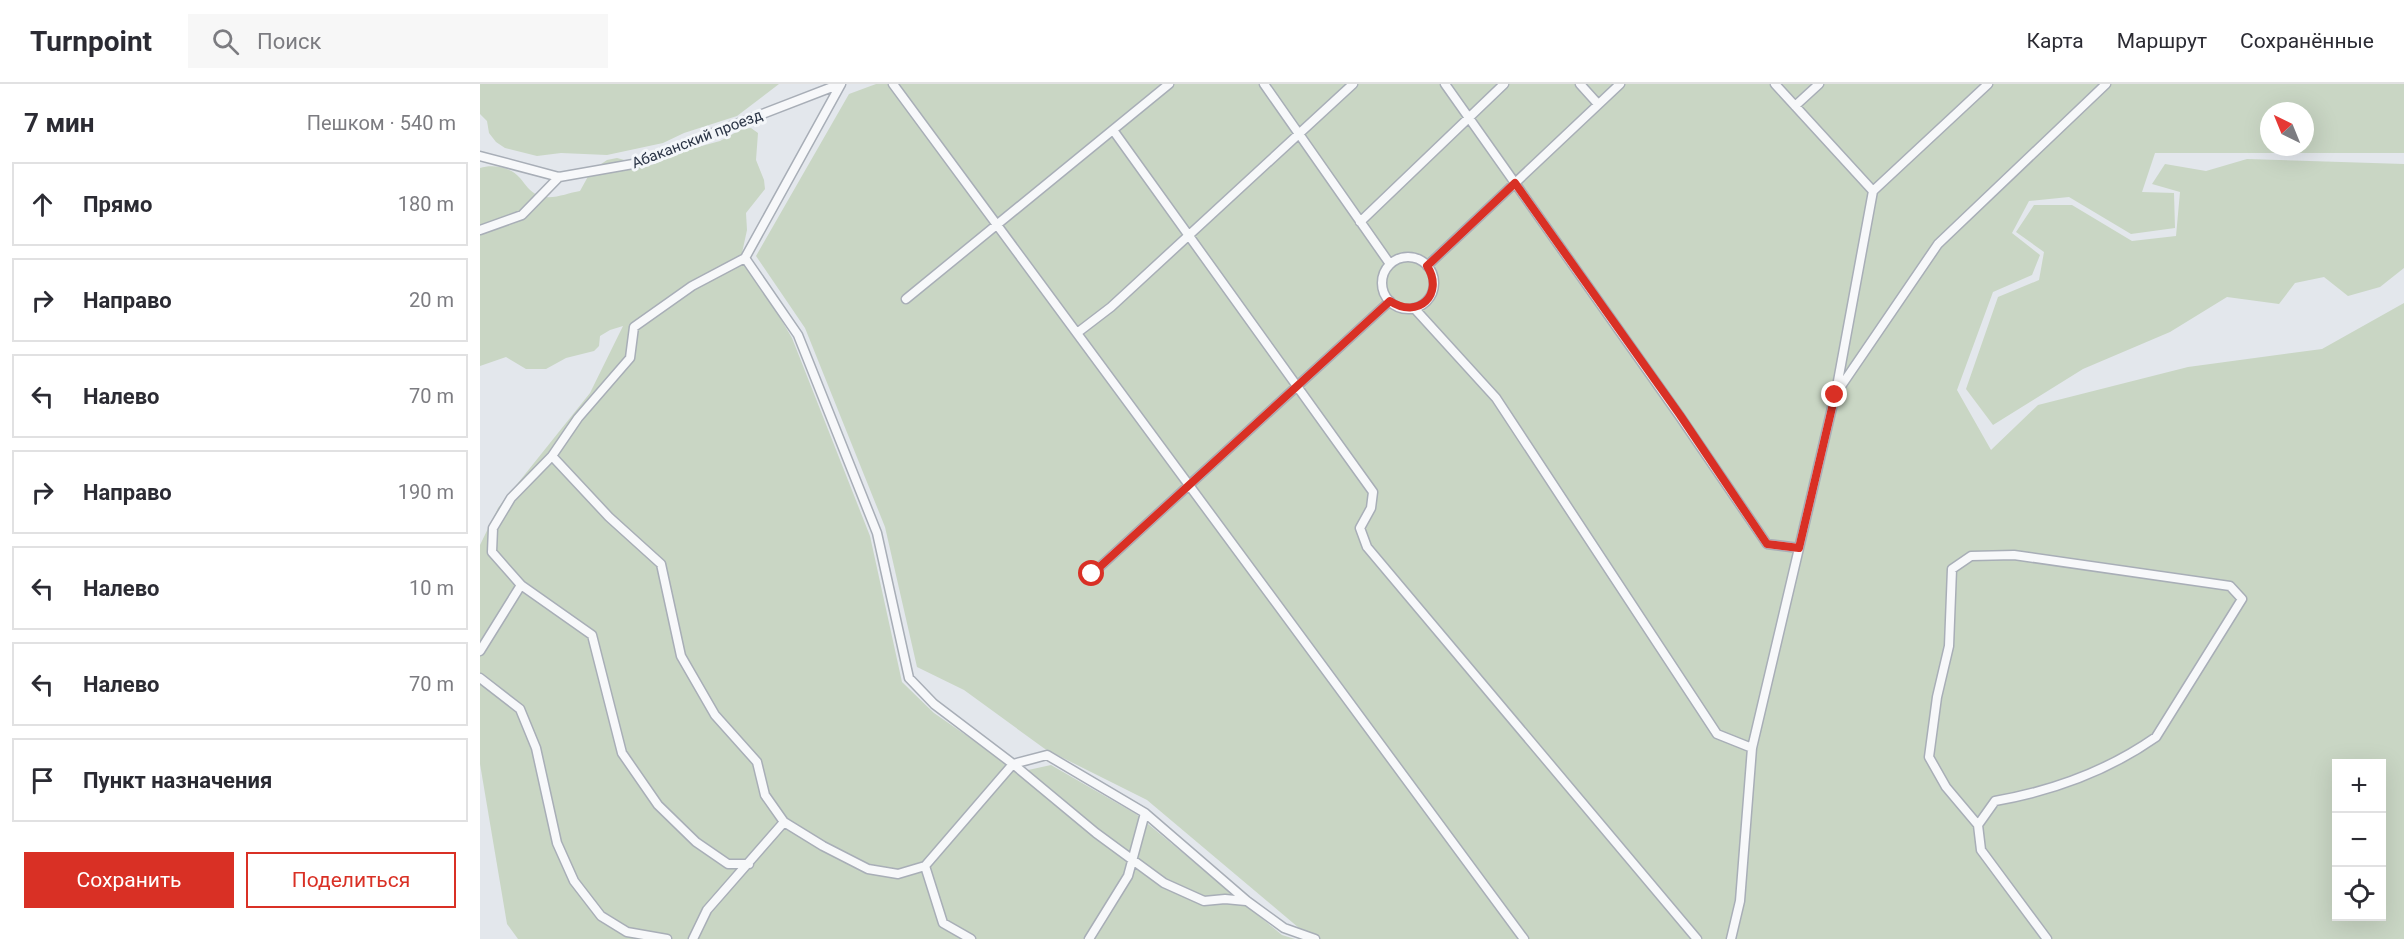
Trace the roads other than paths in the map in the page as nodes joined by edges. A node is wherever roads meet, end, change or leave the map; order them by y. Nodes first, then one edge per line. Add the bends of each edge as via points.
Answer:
1 (841, 84) edge
2 (893, 84) edge
3 (1169, 84) edge
4 (1264, 84) edge
5 (1353, 84) edge
6 (1445, 84) edge
7 (1504, 84) edge
8 (1580, 84) edge
9 (1620, 84) edge
10 (1775, 84) edge
11 (1819, 84) edge
12 (1988, 84) edge
13 (2106, 84) edge
14 (1598, 104) junction
15 (1796, 106) junction
16 (1469, 118) junction
17 (1113, 130) junction
18 (1299, 134) junction
19 (480, 156) edge
20 (559, 177) junction
21 (1515, 183) junction
22 (1873, 191) junction
23 (1360, 222) junction
24 (997, 225) junction
25 (480, 230) edge
26 (1188, 236) junction
27 (745, 258) junction
28 (1390, 264) junction
29 (1427, 266) junction
30 (906, 299) dead end
31 (1390, 301) junction
32 (1414, 308) junction
33 (1077, 333) junction
34 (1296, 388) junction
35 (1835, 395) junction
36 (552, 456) junction
37 (1189, 485) junction
38 (1799, 548) junction
39 (1092, 574) dead end
40 (520, 585) junction
41 (480, 651) edge
42 (480, 678) edge
43 (1752, 748) junction
44 (1014, 764) junction
45 (1145, 813) junction
46 (784, 822) junction
47 (1978, 825) junction
48 (1132, 860) junction
49 (749, 864) junction
50 (925, 866) junction
51 (1247, 901) junction
52 (667, 939) edge
53 (693, 939) edge
54 (971, 939) edge
55 (1089, 939) edge
56 (1315, 939) edge
57 (1524, 939) edge
58 (1697, 939) edge
59 (1731, 939) edge
60 (2047, 939) edge

1 - 20 lane, Абаканский проезд via 633,164
1 - 27 lane
2 - 24 lane
3 - 17 lane
4 - 18 lane
5 - 18 lane
6 - 16 lane
7 - 16 lane
8 - 14 lane
9 - 14 lane
10 - 15 lane
11 - 15 lane
12 - 22 lane
13 - 35 lane via 1938,244
14 - 21 lane
15 - 22 lane
16 - 21 lane
16 - 23 lane
17 - 24 lane
17 - 26 lane
18 - 23 lane
18 - 26 lane
19 - 20 lane, Абаканский проезд
20 - 25 lane via 522,215
21 - 29 lane
21 - 38 lane via 1767,544
22 - 35 lane
23 - 28 lane
24 - 30 lane
24 - 33 lane
26 - 33 lane
26 - 34 lane
27 - 36 lane via 692,286 634,327 630,358 578,418
27 - 44 lane via 798,335 877,532 909,678 934,704
28 - 29 lane via 1413,257
28 - 31 lane via 1382,287
29 - 32 lane via 1434,282 1432,290 1429,298
31 - 32 lane
31 - 34 lane
32 - 43 lane via 1496,398 1717,734
33 - 37 lane
34 - 37 lane
34 - 58 lane via 1373,492 1371,508 1360,528 1366,547
35 - 38 lane
36 - 40 lane via 511,498 493,528 492,552
36 - 46 lane via 609,518 661,564 681,656 715,715 757,762 765,795
37 - 39 lane
37 - 57 lane
38 - 43 lane
40 - 41 lane
40 - 49 lane via 592,635 622,753 658,805 696,842 728,864
42 - 52 lane via 520,709 536,748 557,843 574,881 601,916 627,932
43 - 59 lane via 1740,901
44 - 45 lane via 1047,755
44 - 48 lane
44 - 50 lane
45 - 48 lane
45 - 51 lane
46 - 49 lane
46 - 50 lane via 868,869 898,874
47 - 47 lane via 1946,787 1929,757 1949,646 1952,569 1971,556 2014,555 2230,586 2242,599 2156,737 2093,772 2029,795 1995,801
47 - 60 lane via 1981,850
48 - 51 lane via 1164,883 1204,901
48 - 55 lane via 1128,876
49 - 53 lane via 707,910
50 - 54 lane via 943,923
51 - 56 lane via 1284,928

